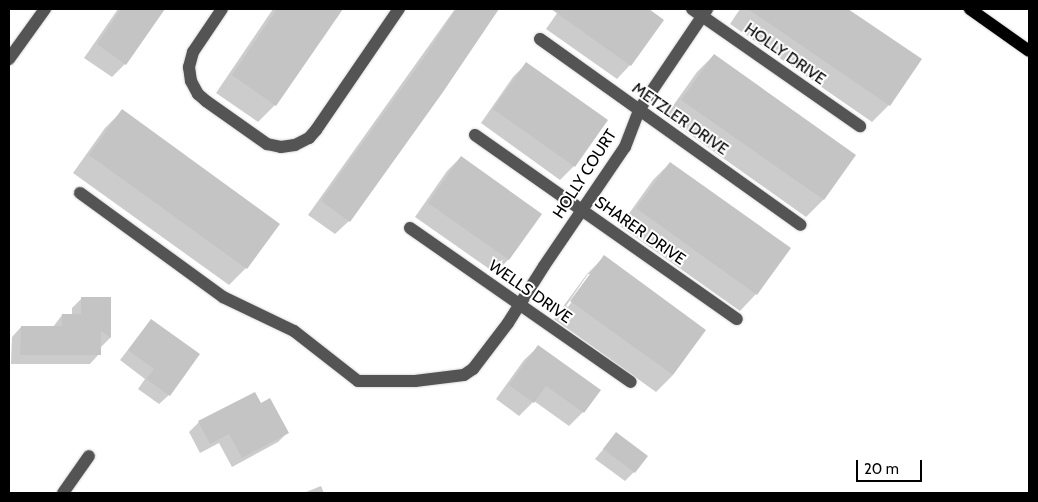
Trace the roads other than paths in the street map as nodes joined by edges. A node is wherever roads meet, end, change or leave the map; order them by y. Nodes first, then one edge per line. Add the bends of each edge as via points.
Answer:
1 (45, 9) edge
2 (222, 9) edge
3 (399, 9) edge
4 (970, 9) edge
5 (700, 11) edge
6 (540, 40) dead end
7 (1029, 51) edge
8 (9, 59) edge
9 (639, 110) junction
10 (860, 126) dead end
11 (475, 135) dead end
12 (80, 193) dead end
13 (582, 210) junction
14 (802, 225) dead end
15 (410, 228) dead end
16 (520, 304) junction
17 (738, 319) dead end
18 (631, 382) dead end
19 (89, 456) dead end
20 (63, 493) edge

1 - 8 street
2 - 3 street via 193,52 189,67 192,81 198,94 206,101 267,144 280,147 295,145 309,138
4 - 7 main road
5 - 9 street, HOLLY COURT
5 - 10 street, HOLLY DRIVE
6 - 9 street, METZLER DRIVE
9 - 13 street, HOLLY COURT via 625,147
9 - 14 street, METZLER DRIVE
11 - 13 street, SHARER DRIVE
12 - 16 street, HOLLY COURT via 223,297 294,331 358,381 415,381 471,372
13 - 16 street, HOLLY COURT
13 - 17 street, SHARER DRIVE
15 - 16 street, WELLS DRIVE
16 - 18 street, WELLS DRIVE
19 - 20 street

